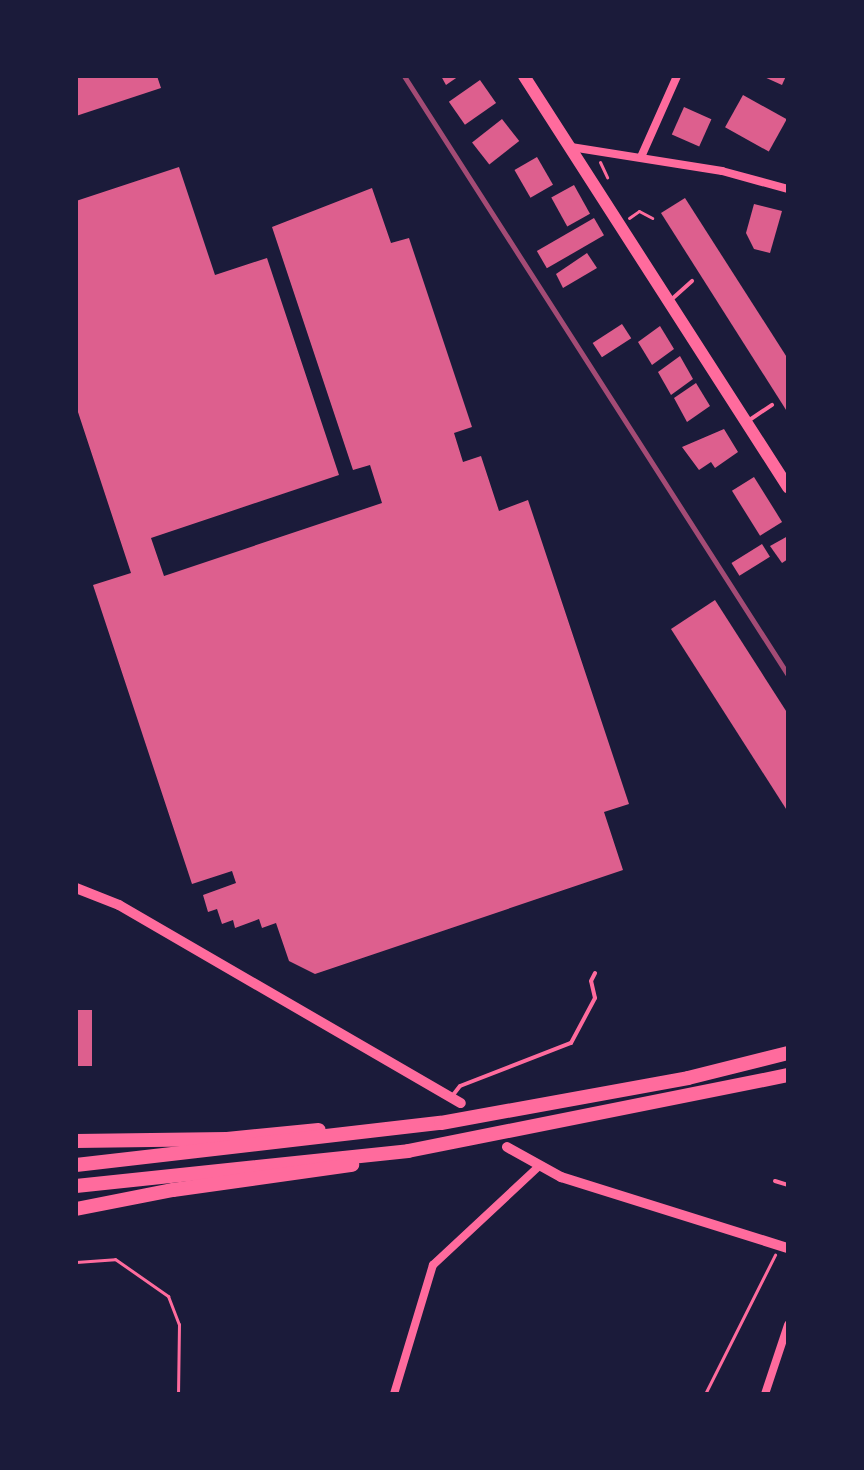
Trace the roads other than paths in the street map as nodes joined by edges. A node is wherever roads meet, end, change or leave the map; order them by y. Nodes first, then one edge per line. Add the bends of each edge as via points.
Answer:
1 (524, 76) edge
2 (677, 76) edge
3 (571, 147) junction
4 (641, 157) junction
5 (788, 189) edge
6 (692, 281) dead end
7 (670, 300) junction
8 (772, 405) dead end
9 (746, 422) junction
10 (788, 488) edge
11 (76, 888) edge
12 (595, 973) dead end
13 (788, 1053) edge
14 (788, 1075) edge
15 (456, 1100) joint
16 (380, 1131) junction
17 (76, 1141) edge
18 (507, 1147) dead end
19 (408, 1151) junction
20 (76, 1165) edge
21 (537, 1168) junction
22 (775, 1181) dead end
23 (788, 1185) edge
24 (76, 1186) edge
25 (76, 1209) edge
26 (783, 1247) edge
27 (788, 1325) edge
28 (394, 1394) edge
29 (765, 1394) edge

1 - 3 main road
2 - 4 street
3 - 4 street
3 - 7 main road
4 - 5 street
6 - 7 lane
7 - 9 main road
8 - 9 lane
9 - 10 main road
11 - 15 street via 119,905
12 - 15 lane via 595,998 571,1043 460,1086
13 - 16 highway via 607,1094
14 - 19 highway via 705,1096
16 - 17 highway
16 - 20 highway
18 - 21 street
19 - 24 highway
19 - 25 highway via 324,1172 173,1190
21 - 26 street
21 - 28 street via 433,1265
22 - 23 lane
27 - 29 street

